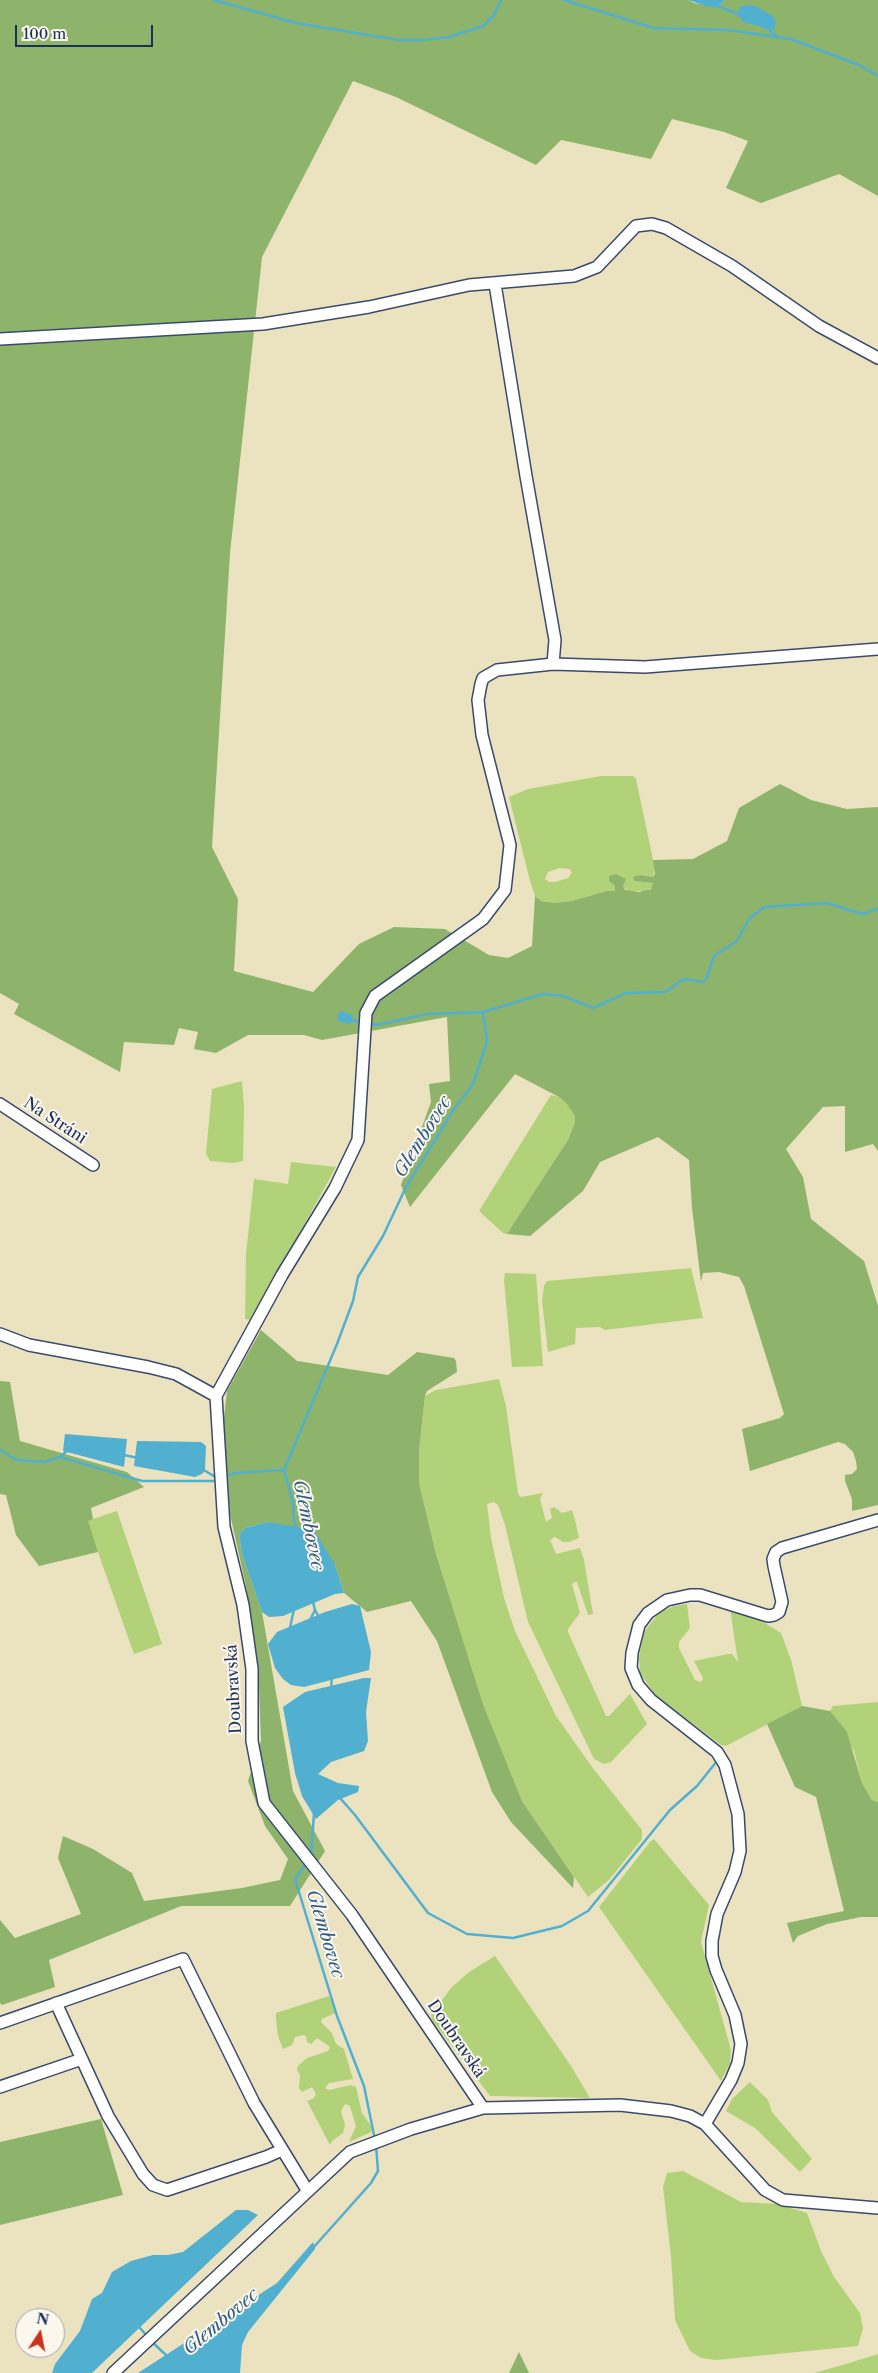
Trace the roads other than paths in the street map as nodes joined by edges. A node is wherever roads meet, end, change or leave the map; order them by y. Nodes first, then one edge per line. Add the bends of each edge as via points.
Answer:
1 (495, 284) junction
2 (0, 339) edge
3 (878, 358) edge
4 (878, 649) edge
5 (553, 664) junction
6 (0, 1104) edge
7 (93, 1165) dead end
8 (0, 1334) edge
9 (216, 1396) junction
10 (878, 1520) edge
11 (56, 2003) junction
12 (0, 2023) edge
13 (82, 2059) junction
14 (0, 2087) edge
15 (483, 2108) junction
16 (705, 2124) junction
17 (282, 2150) junction
18 (307, 2190) junction
19 (878, 2208) edge
20 (113, 2373) edge

1 - 2 street via 469,285 369,308 263,324
1 - 3 street via 574,276 597,267 636,226 652,224 666,228 732,266 819,326
1 - 5 street via 555,640
4 - 5 street via 645,667
5 - 9 street via 497,670 483,678 478,700 482,735 510,845 505,890 483,919 372,1001 366,1013 358,1140 335,1188 282,1275
6 - 7 street, Na Stráni
8 - 9 street via 37,1347 176,1374
9 - 15 street, Doubravská via 224,1527 244,1614 252,1669 252,1740 264,1803 352,1915
10 - 16 street via 776,1552 773,1559 782,1602 774,1616 700,1594 667,1600 648,1613 639,1625 631,1668 638,1686 717,1752 725,1765 738,1814 740,1851 735,1872 717,1914 712,1956 735,2015 741,2044 731,2080
11 - 12 street
11 - 13 street
11 - 17 street via 183,1959 254,2103
13 - 14 street
13 - 17 street via 125,2146 154,2185 167,2190
15 - 16 street via 620,2104 671,2111
15 - 18 street via 350,2152
16 - 19 street via 765,2190 783,2200
17 - 18 street
18 - 20 street

